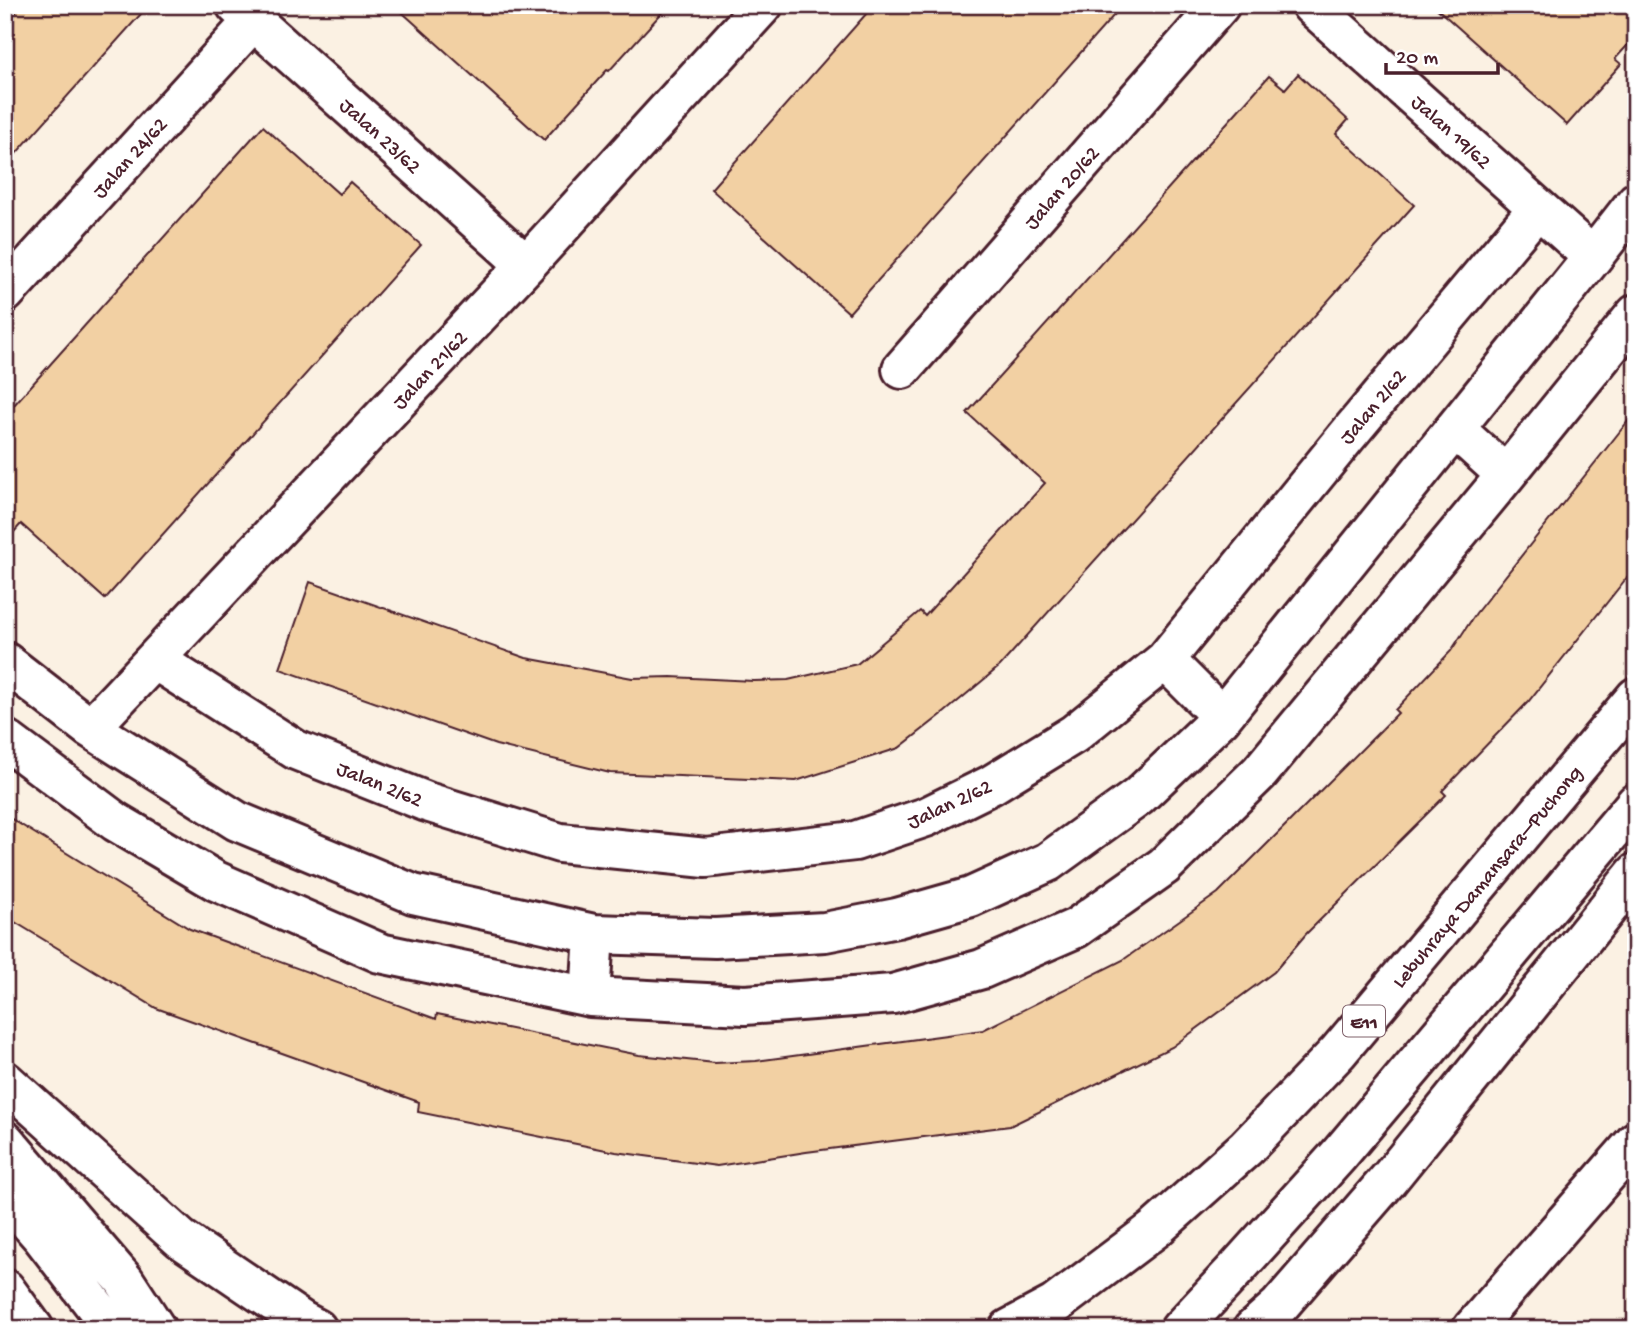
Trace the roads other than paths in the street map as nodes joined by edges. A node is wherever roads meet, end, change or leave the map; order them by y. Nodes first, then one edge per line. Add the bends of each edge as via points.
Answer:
1 (1220, 5) edge
2 (1311, 5) edge
3 (761, 6) edge
4 (245, 13) edge
5 (1636, 202) edge
6 (1538, 208) junction
7 (1593, 257) junction
8 (526, 265) junction
9 (5, 293) edge
10 (1636, 314) edge
11 (902, 369) dead end
12 (1455, 429) junction
13 (1506, 475) junction
14 (155, 660) junction
15 (1165, 660) junction
16 (5, 662) edge
17 (1636, 697) edge
18 (1222, 717) junction
19 (90, 728) junction
20 (5, 739) edge
21 (1636, 803) edge
22 (1636, 873) edge
23 (594, 934) junction
24 (590, 997) junction
25 (5, 1081) edge
26 (5, 1140) edge
27 (1636, 1141) edge
28 (5, 1195) edge
29 (5, 1289) edge
30 (1044, 1317) edge
31 (34, 1329) edge
32 (113, 1329) edge
33 (156, 1329) edge
34 (317, 1329) edge
35 (1009, 1329) edge
36 (1180, 1329) edge
37 (1253, 1329) edge
38 (1472, 1329) edge

1 - 11 main road, Jalan 20/62
2 - 6 main road, Jalan 19/62
3 - 8 main road, Jalan 21/62
4 - 8 main road, Jalan 23/62
4 - 9 main road, Jalan 24/62
5 - 7 main road
6 - 7 main road, Jalan 19/62
6 - 15 main road, Jalan 2/62
7 - 12 main road
8 - 14 main road, Jalan 21/62
10 - 13 main road
12 - 13 main road
12 - 18 main road
13 - 24 main road via 1260,772 1164,866 1076,928 982,969 893,993 745,1005
14 - 15 main road, Jalan 2/62 via 296,750 427,802 560,844 706,858 855,841 926,817 991,785 1074,734
14 - 19 main road, Jalan 21/62
15 - 18 main road
16 - 19 main road
17 - 30 main road, Lebuhraya Damansara–Puchong / E11 via 1320,1072 1246,1149
18 - 23 main road via 1138,797 1048,862 971,897 825,932 715,938
19 - 23 main road via 237,821 413,894
20 - 24 main road via 116,822 216,881 380,953
21 - 36 main road via 1339,1156
22 - 37 main road via 1389,1179 1279,1306
23 - 24 main road
25 - 34 main road via 181,1239
26 - 33 main road via 124,1280
27 - 38 main road
28 - 32 main road
29 - 31 main road
30 - 35 main road, Lebuhraya Damansara–Puchong

